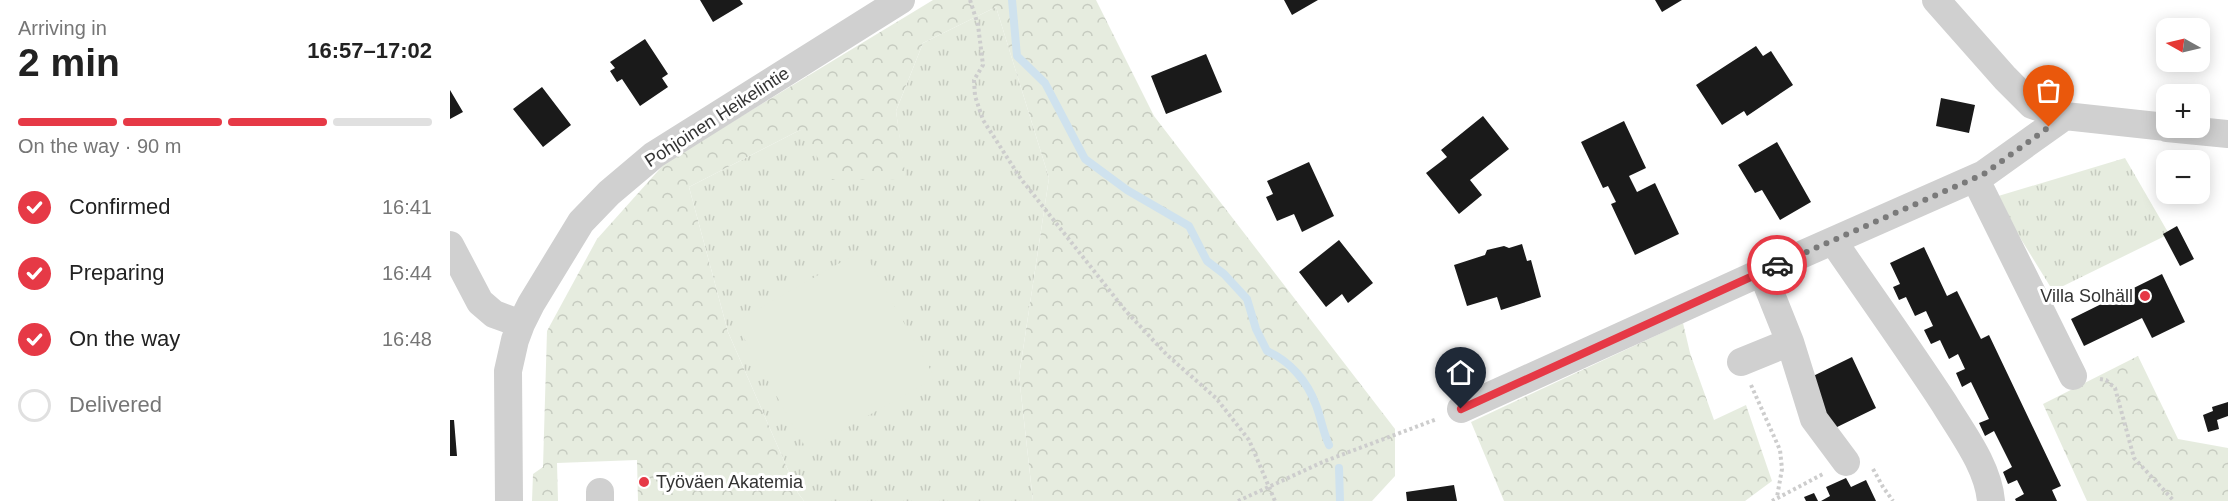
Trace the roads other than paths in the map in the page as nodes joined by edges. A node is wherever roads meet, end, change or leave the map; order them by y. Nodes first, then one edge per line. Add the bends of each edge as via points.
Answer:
1 (901, 0) edge
2 (1935, 0) edge
3 (2065, 116) junction
4 (2156, 126) edge
5 (2210, 132) edge
6 (2228, 134) edge
7 (1975, 178) junction
8 (1833, 241) junction
9 (450, 245) edge
10 (1762, 272) junction
11 (521, 324) junction
12 (1790, 342) junction
13 (1742, 362) road end
14 (2073, 376) road end
15 (1461, 409) road end
16 (1845, 462) dead end
17 (509, 501) edge
18 (1991, 501) edge

1 - 11 street, Pohjoinen Heikelintie via 654,155 609,193 581,222
2 - 3 street via 2032,105
3 - 4 street
3 - 7 street
5 - 6 street
7 - 8 street
7 - 14 street
8 - 10 street
8 - 18 street via 1971,447 1990,487
9 - 11 street via 480,302 494,314
10 - 12 street
10 - 15 street
11 - 17 street, Pohjoinen Heikelintie via 508,371
12 - 13 street
12 - 16 street via 1814,419

